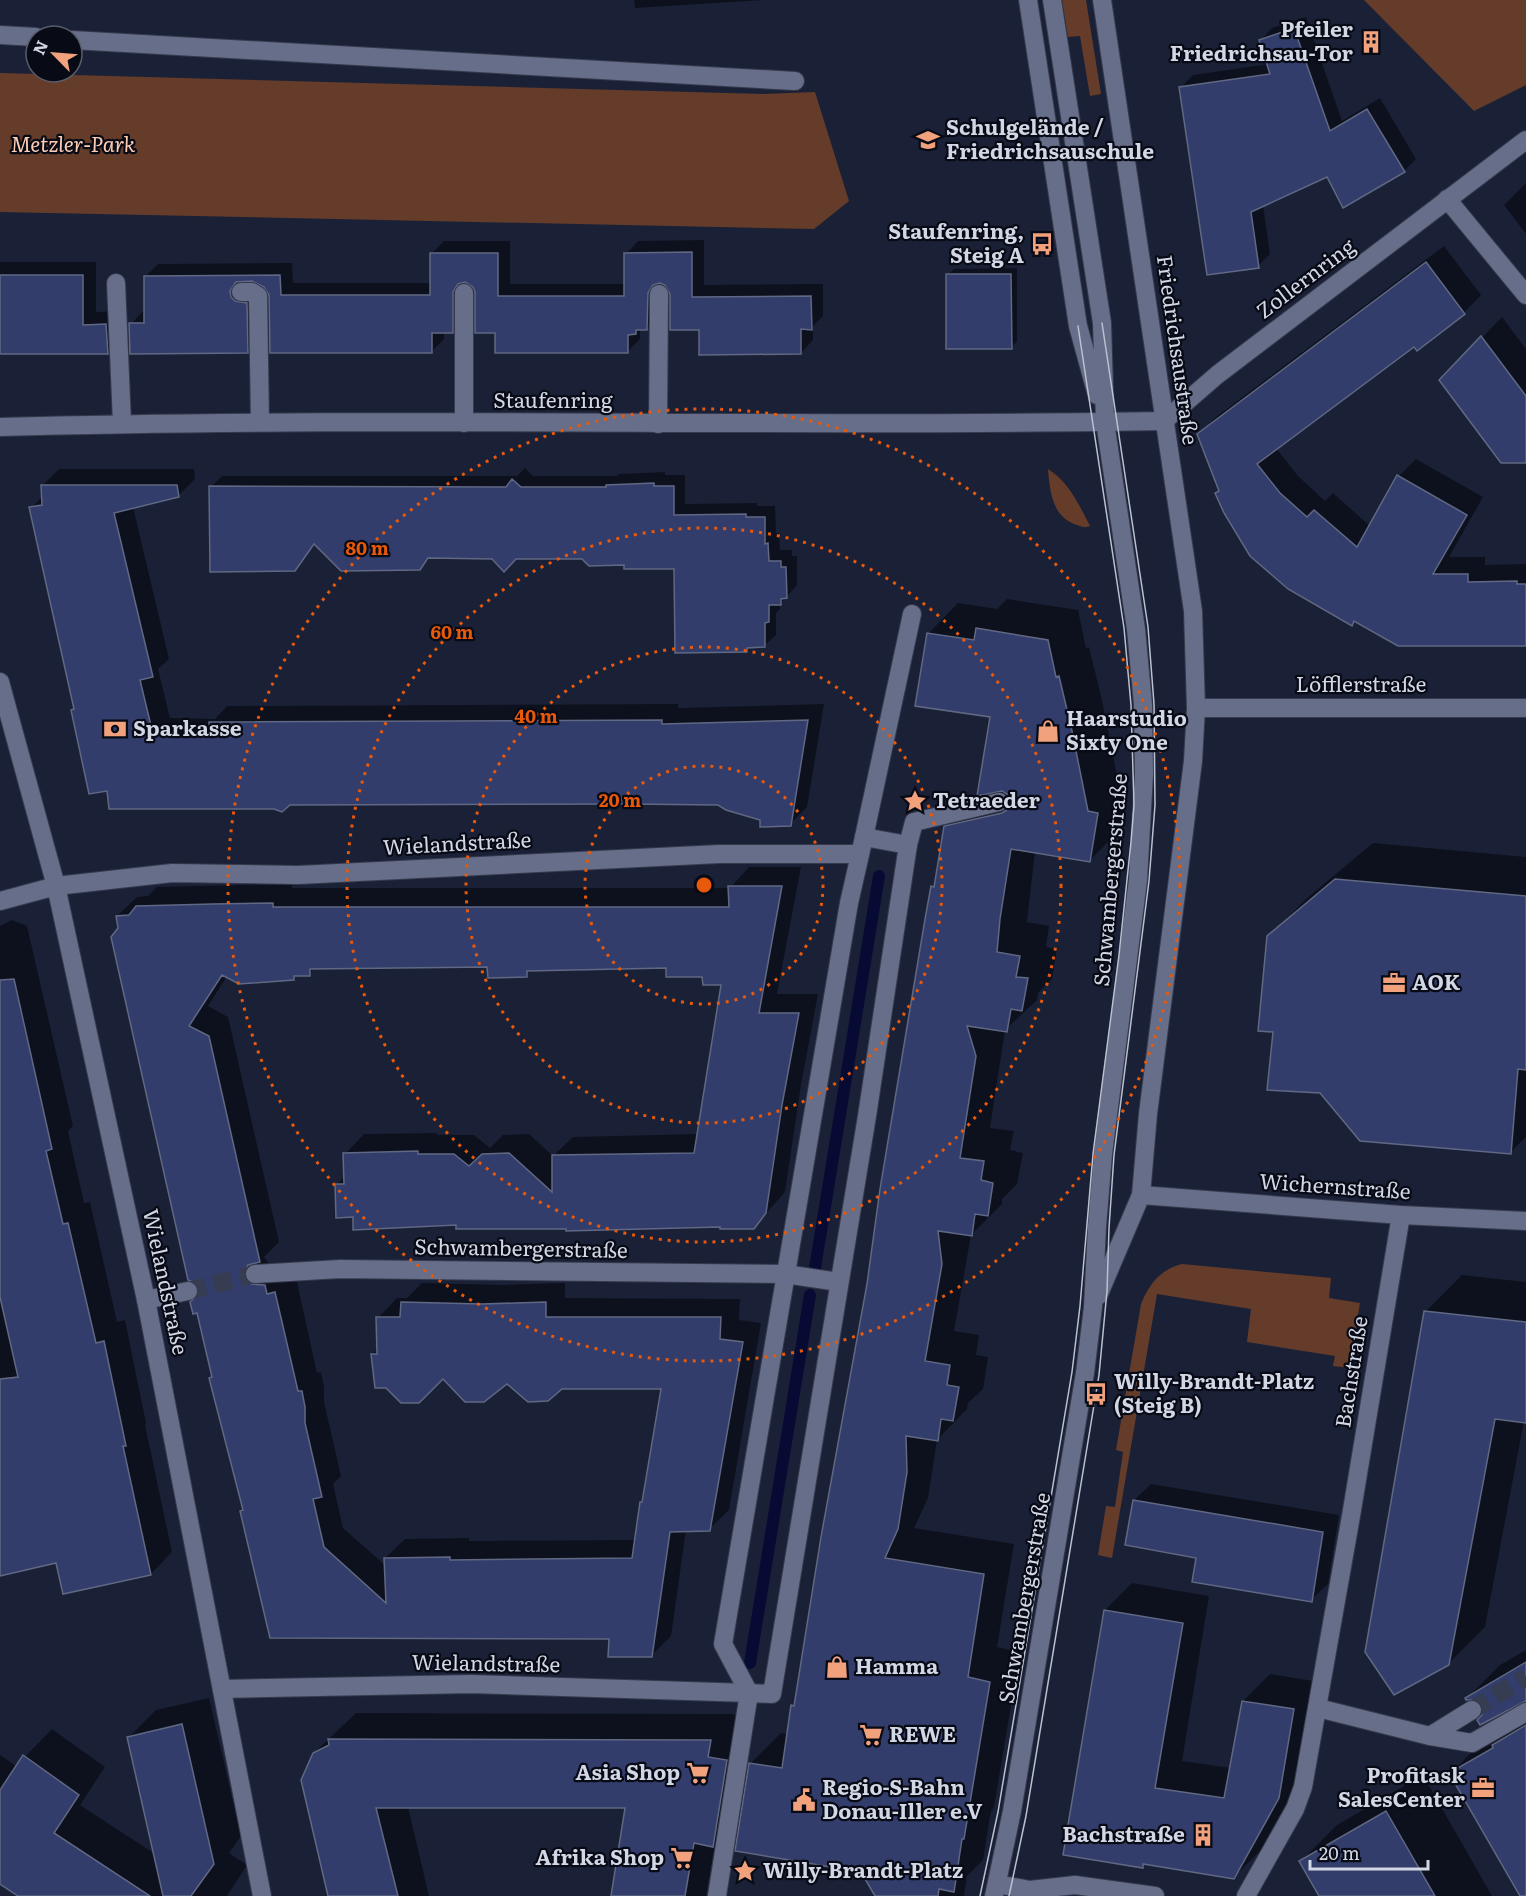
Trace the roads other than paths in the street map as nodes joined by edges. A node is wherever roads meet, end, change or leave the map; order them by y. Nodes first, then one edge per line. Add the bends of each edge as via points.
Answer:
1 (1028, 0) edge
2 (1052, 0) edge
3 (1102, 0) edge
4 (0, 35) edge
5 (24, 36) edge
6 (84, 41) edge
7 (795, 81) dead end
8 (1526, 140) edge
9 (1447, 199) junction
10 (116, 283) dead end
11 (241, 292) dead end
12 (464, 293) dead end
13 (659, 294) dead end
14 (1526, 295) edge
15 (1164, 421) junction
16 (260, 422) junction
17 (1105, 422) junction
18 (122, 423) junction
19 (464, 423) junction
20 (658, 424) junction
21 (0, 427) edge
22 (912, 614) dead end
23 (0, 682) edge
24 (1196, 708) junction
25 (1526, 708) edge
26 (999, 802) dead end
27 (862, 845) junction
28 (908, 845) junction
29 (56, 886) junction
30 (0, 901) edge
31 (1141, 1195) junction
32 (1401, 1215) junction
33 (1526, 1221) edge
34 (255, 1274) tunnel mouth
35 (785, 1274) junction
36 (839, 1282) junction
37 (188, 1291) tunnel mouth
38 (146, 1300) junction
39 (1093, 1307) junction
40 (222, 1689) junction
41 (749, 1693) junction
42 (1318, 1708) junction
43 (1472, 1710) tunnel mouth
44 (1526, 1712) edge
45 (1430, 1736) junction
46 (1251, 1888) edge
47 (995, 1890) edge
48 (1034, 1893) edge
49 (262, 1896) edge
50 (717, 1896) edge
51 (1155, 1896) edge
52 (1239, 1896) edge

1 - 17 street via 1078,326
2 - 17 street via 1102,323
3 - 15 street, Friedrichsaustraße
4 - 5 street
6 - 7 street
8 - 9 street, Zollernring
9 - 14 street
9 - 15 street, Zollernring via 1217,375
10 - 18 street
11 - 16 street via 258,296
12 - 19 street
13 - 20 street
15 - 17 street
15 - 24 street, Friedrichsaustraße via 1193,610
16 - 18 street, Staufenring
16 - 19 street, Staufenring
17 - 20 street, Staufenring
17 - 39 street, Schwambergerstraße via 1136,629 1144,774 1138,880 1100,1185
18 - 21 street, Staufenring
19 - 20 street, Staufenring
22 - 27 street
23 - 29 street, Wielandstraße
24 - 25 street, Löfflerstraße
24 - 31 street, Schwambergerstraße via 1190,794
26 - 28 street via 914,822
27 - 28 street
27 - 29 street, Wielandstraße via 298,875 172,873
27 - 35 street
28 - 36 street
29 - 30 street
29 - 38 street, Wielandstraße
31 - 32 street, Wichernstraße
31 - 39 street, Schwambergerstraße
32 - 33 street, Wichernstraße
32 - 42 street, Bachstraße
34 - 35 street, Schwambergerstraße via 340,1269
35 - 36 street, Schwambergerstraße
35 - 41 street via 723,1644
36 - 41 street via 772,1694
37 - 38 street
38 - 40 street, Wielandstraße
39 - 47 street, Schwambergerstraße via 1077,1427
40 - 41 street, Wielandstraße via 471,1684
40 - 49 street, Wielandstraße
41 - 50 street
42 - 45 street
42 - 46 street, Bachstraße via 1295,1809
43 - 45 street
44 - 45 street via 1472,1743
46 - 52 street, Bachstraße
47 - 48 street
48 - 51 street via 1075,1886

